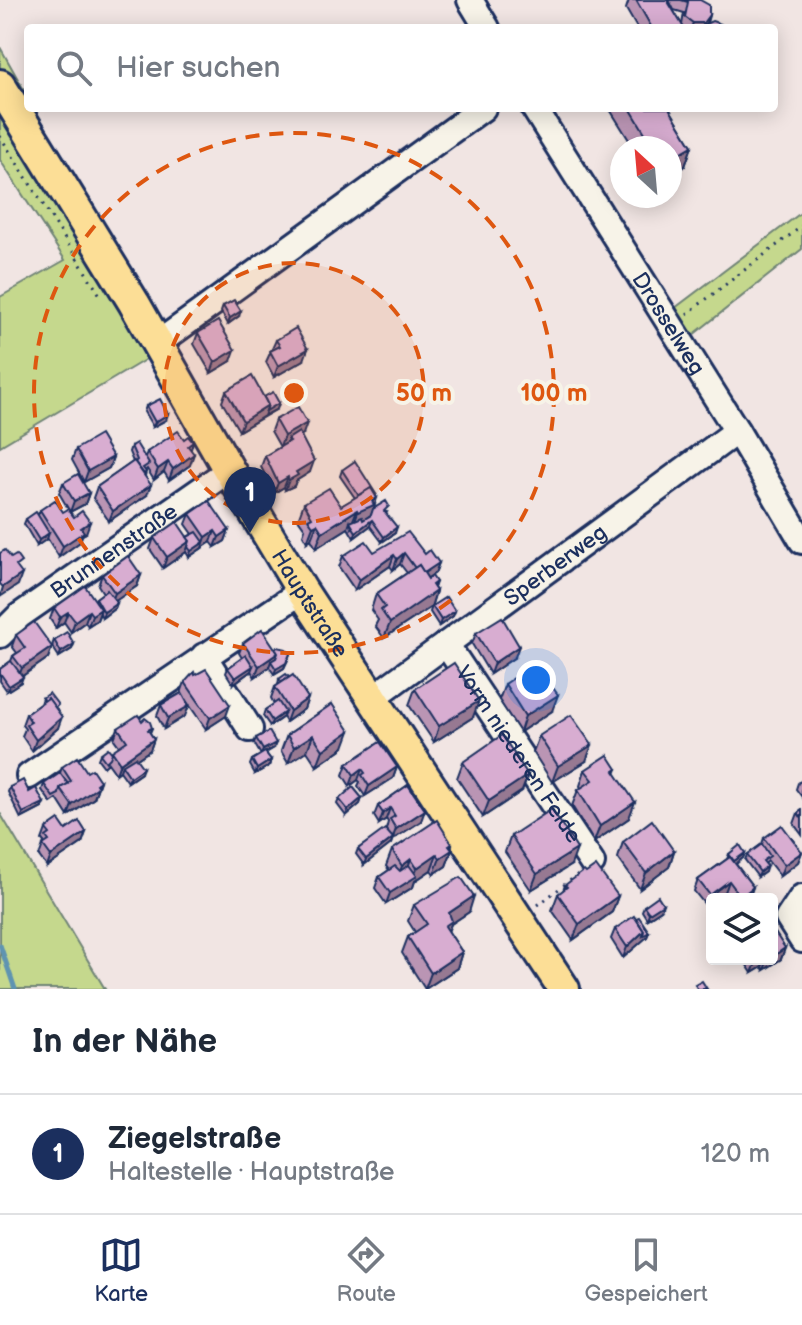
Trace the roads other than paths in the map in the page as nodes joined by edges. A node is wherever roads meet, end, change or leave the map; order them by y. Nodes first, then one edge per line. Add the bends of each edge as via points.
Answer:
1 (470, 0) edge
2 (485, 24) edge
3 (0, 85) edge
4 (477, 112) edge
5 (536, 112) edge
6 (157, 344) junction
7 (737, 431) junction
8 (229, 470) junction
9 (802, 541) edge
10 (302, 591) junction
11 (0, 635) edge
12 (446, 644) junction
13 (204, 656) junction
14 (374, 697) junction
15 (250, 729) dead end
16 (29, 776) dead end
17 (592, 863) road end
18 (802, 897) edge
19 (802, 940) edge
20 (564, 989) edge

1 - 2 street
3 - 6 main road, Hauptstraße
4 - 6 street
5 - 7 street, Drosselweg
6 - 8 main road, Hauptstraße
7 - 9 street, Drosselweg
7 - 12 street, Sperberweg
8 - 10 main road, Hauptstraße
8 - 11 street, Brunnenstraße via 19,616
10 - 13 street
10 - 14 main road, Hauptstraße
12 - 14 street, Sperberweg
12 - 17 street, Vorm niederen Felde
13 - 15 street
13 - 16 street
14 - 20 main road, Hauptstraße
18 - 19 street via 788,918

